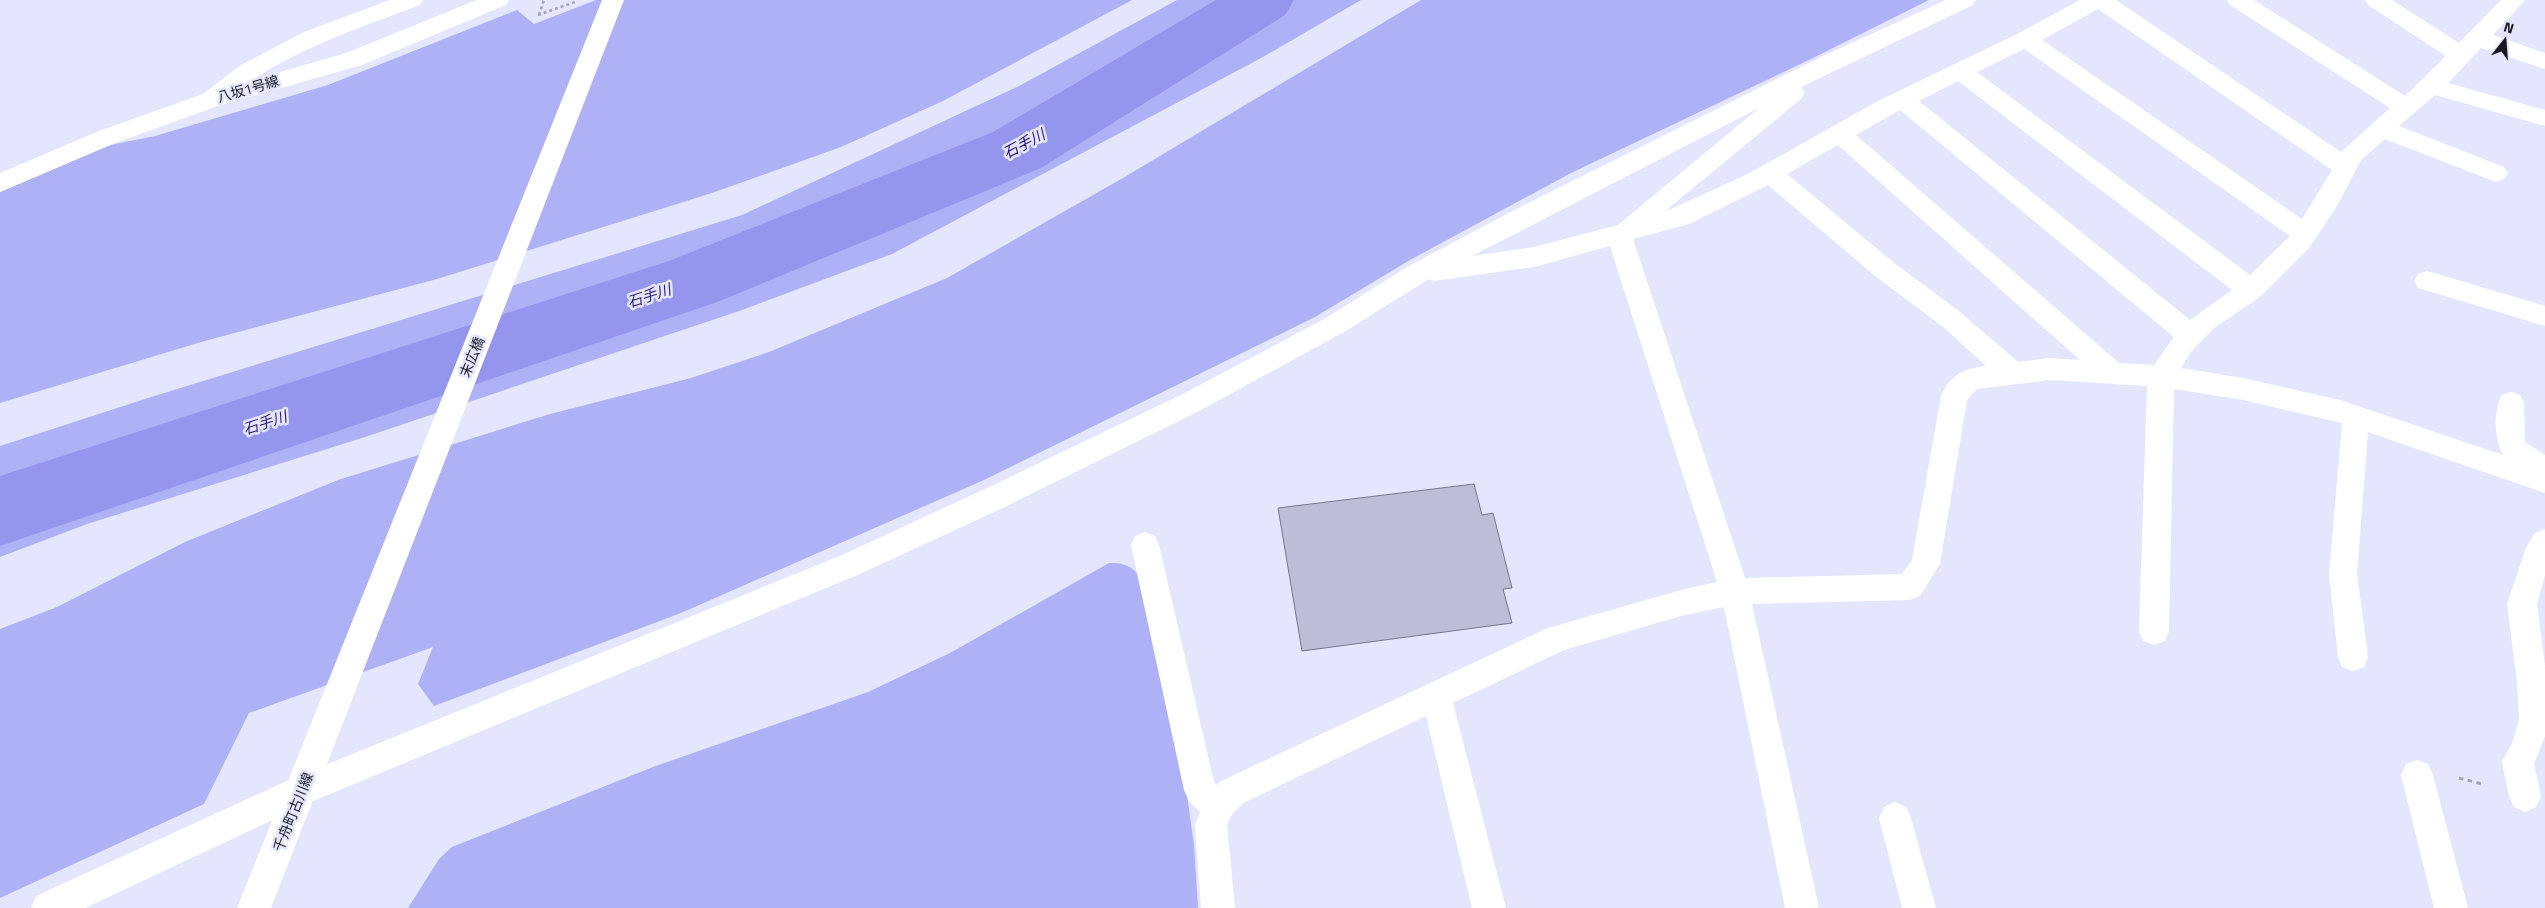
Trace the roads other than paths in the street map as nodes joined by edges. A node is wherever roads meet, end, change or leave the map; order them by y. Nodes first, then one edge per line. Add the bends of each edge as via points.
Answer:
1 (412, 0) edge
2 (498, 0) edge
3 (613, 0) edge
4 (1965, 0) edge
5 (2097, 0) edge
6 (2101, 0) edge
7 (2238, 0) edge
8 (2376, 0) edge
9 (2511, 1) edge
10 (2025, 39) junction
11 (2469, 47) junction
12 (2545, 60) edge
13 (1831, 62) junction
14 (1960, 71) junction
15 (2431, 86) junction
16 (1902, 99) junction
17 (211, 100) junction
18 (2407, 108) junction
19 (2545, 118) edge
20 (2383, 129) junction
21 (1839, 133) junction
22 (2345, 167) junction
23 (1769, 172) junction
24 (2496, 173) dead end
25 (0, 183) edge
26 (2306, 234) junction
27 (1618, 236) junction
28 (1416, 274) junction
29 (2428, 281) dead end
30 (2251, 290) junction
31 (2545, 316) edge
32 (2191, 336) junction
33 (2114, 373) junction
34 (2013, 374) junction
35 (2161, 376) junction
36 (2512, 403) dead end
37 (2356, 417) junction
38 (2545, 468) edge
39 (2545, 481) edge
40 (2545, 542) edge
41 (1145, 545) dead end
42 (1735, 591) junction
43 (2154, 631) dead end
44 (2353, 657) dead end
45 (2538, 684) edge
46 (1436, 696) junction
47 (331, 715) joint
48 (2417, 775) dead end
49 (302, 790) junction
50 (2525, 796) dead end
51 (1218, 807) junction
52 (1895, 818) dead end
53 (48, 908) edge
54 (254, 908) edge
55 (1218, 908) edge
56 (1489, 908) edge
57 (1802, 908) edge
58 (1919, 908) edge
59 (2451, 908) edge

1 - 17 street via 312,37 249,71
2 - 17 street, 八坂1号線 via 354,59
3 - 47 street, 末広橋
4 - 13 street
5 - 10 street
6 - 22 street
7 - 18 street
8 - 11 street
9 - 11 street
10 - 14 street
10 - 26 street
11 - 12 street
11 - 15 street
13 - 27 street
13 - 28 street
14 - 16 street
14 - 30 street
15 - 18 street
15 - 19 street
16 - 21 street
16 - 32 street
17 - 25 street, 八坂1号線 via 106,137
18 - 20 street
20 - 22 street via 2352,154
20 - 24 street
21 - 23 street
21 - 33 street
22 - 26 street
23 - 27 street via 1680,217
23 - 34 street via 1884,269 1951,319
26 - 30 street
27 - 28 street via 1534,257
27 - 42 street
28 - 49 street via 1335,325 1194,401 997,497 852,564
29 - 31 street
30 - 32 street via 2205,321
32 - 35 street
33 - 34 street via 2049,369
33 - 35 street
34 - 42 street via 1970,379 1954,396 1926,564 1910,587
35 - 37 street via 2243,389
35 - 43 street
36 - 38 street via 2510,444 2515,453
37 - 39 street
37 - 44 street via 2343,574
40 - 45 street via 2536,557 2522,604
41 - 51 street via 1200,790
42 - 46 street via 1559,638
42 - 57 street
45 - 50 street via 2534,719 2527,746 2518,762
46 - 51 street via 1232,792
46 - 56 street
47 - 49 street, 千舟町古川線
48 - 59 street
49 - 53 street
49 - 54 street, 千舟町古川線
51 - 55 street via 1211,825
52 - 58 street

